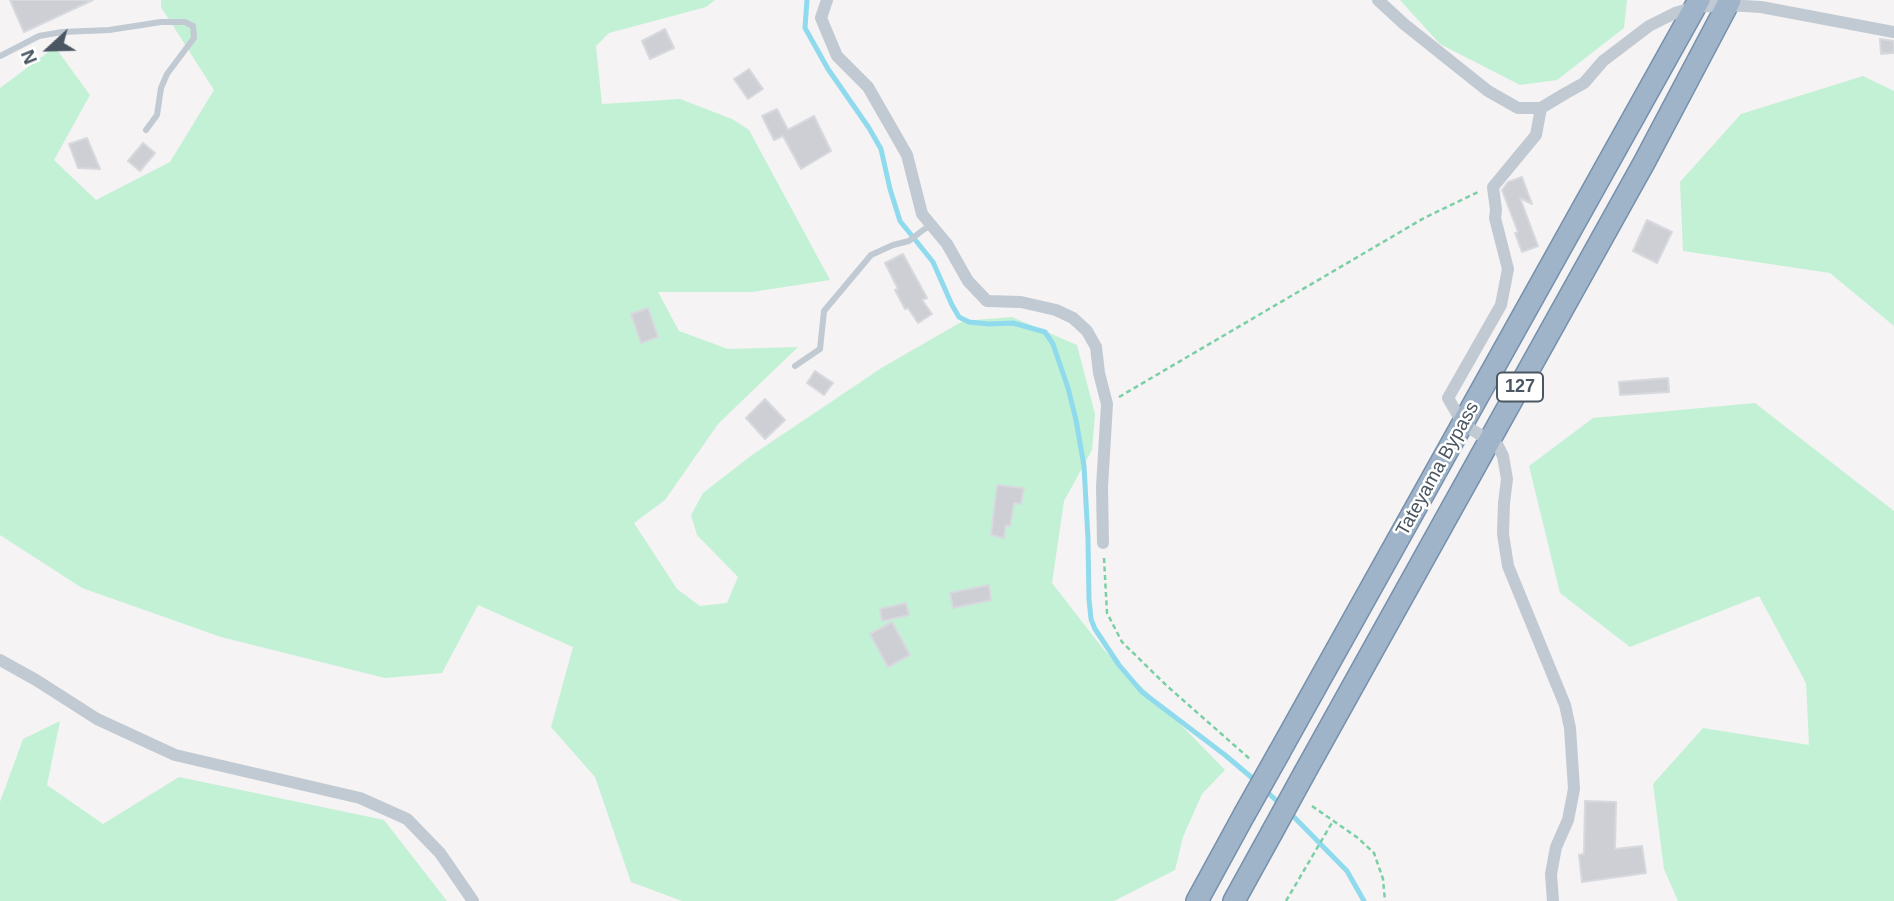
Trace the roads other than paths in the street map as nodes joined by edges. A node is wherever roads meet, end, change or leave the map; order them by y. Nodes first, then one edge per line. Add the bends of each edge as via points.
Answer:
1 (827, 0) edge
2 (1378, 0) edge
3 (1729, 3) edge
4 (1697, 4) edge
5 (1894, 32) edge
6 (0, 56) edge
7 (1541, 108) junction
8 (146, 130) dead end
9 (927, 228) junction
10 (795, 366) dead end
11 (1464, 424) junction
12 (1490, 440) junction
13 (1102, 543) road end
14 (0, 660) edge
15 (1555, 899) edge
16 (472, 901) edge
17 (1196, 901) edge
18 (1234, 901) edge

1 - 9 street via 821,18 837,56 868,87 907,155
2 - 7 street via 1488,91 1518,108
3 - 4 street
3 - 5 street
3 - 12 highway, Tateyama Bypass / 127
4 - 7 street via 1648,26 1603,61 1584,83
4 - 11 highway, Tateyama Bypass / 127
6 - 8 lane via 39,36 62,32 161,22 193,26 194,38 167,74 157,115
7 - 11 street via 1536,135 1493,187 1495,218 1508,269 1501,305 1448,398
9 - 10 lane via 909,241 871,255 824,311 820,349
9 - 13 street via 947,244 968,281 987,301 1056,310 1073,318 1096,347 1107,404
11 - 12 street
11 - 17 highway, Tateyama Bypass / 127, bridge
12 - 15 street via 1503,456 1507,479 1503,534 1508,566 1565,705 1570,728 1574,789 1551,874
12 - 18 highway, Tateyama Bypass / 127, bridge
14 - 16 street via 97,719 176,755 360,798 407,820 440,853

